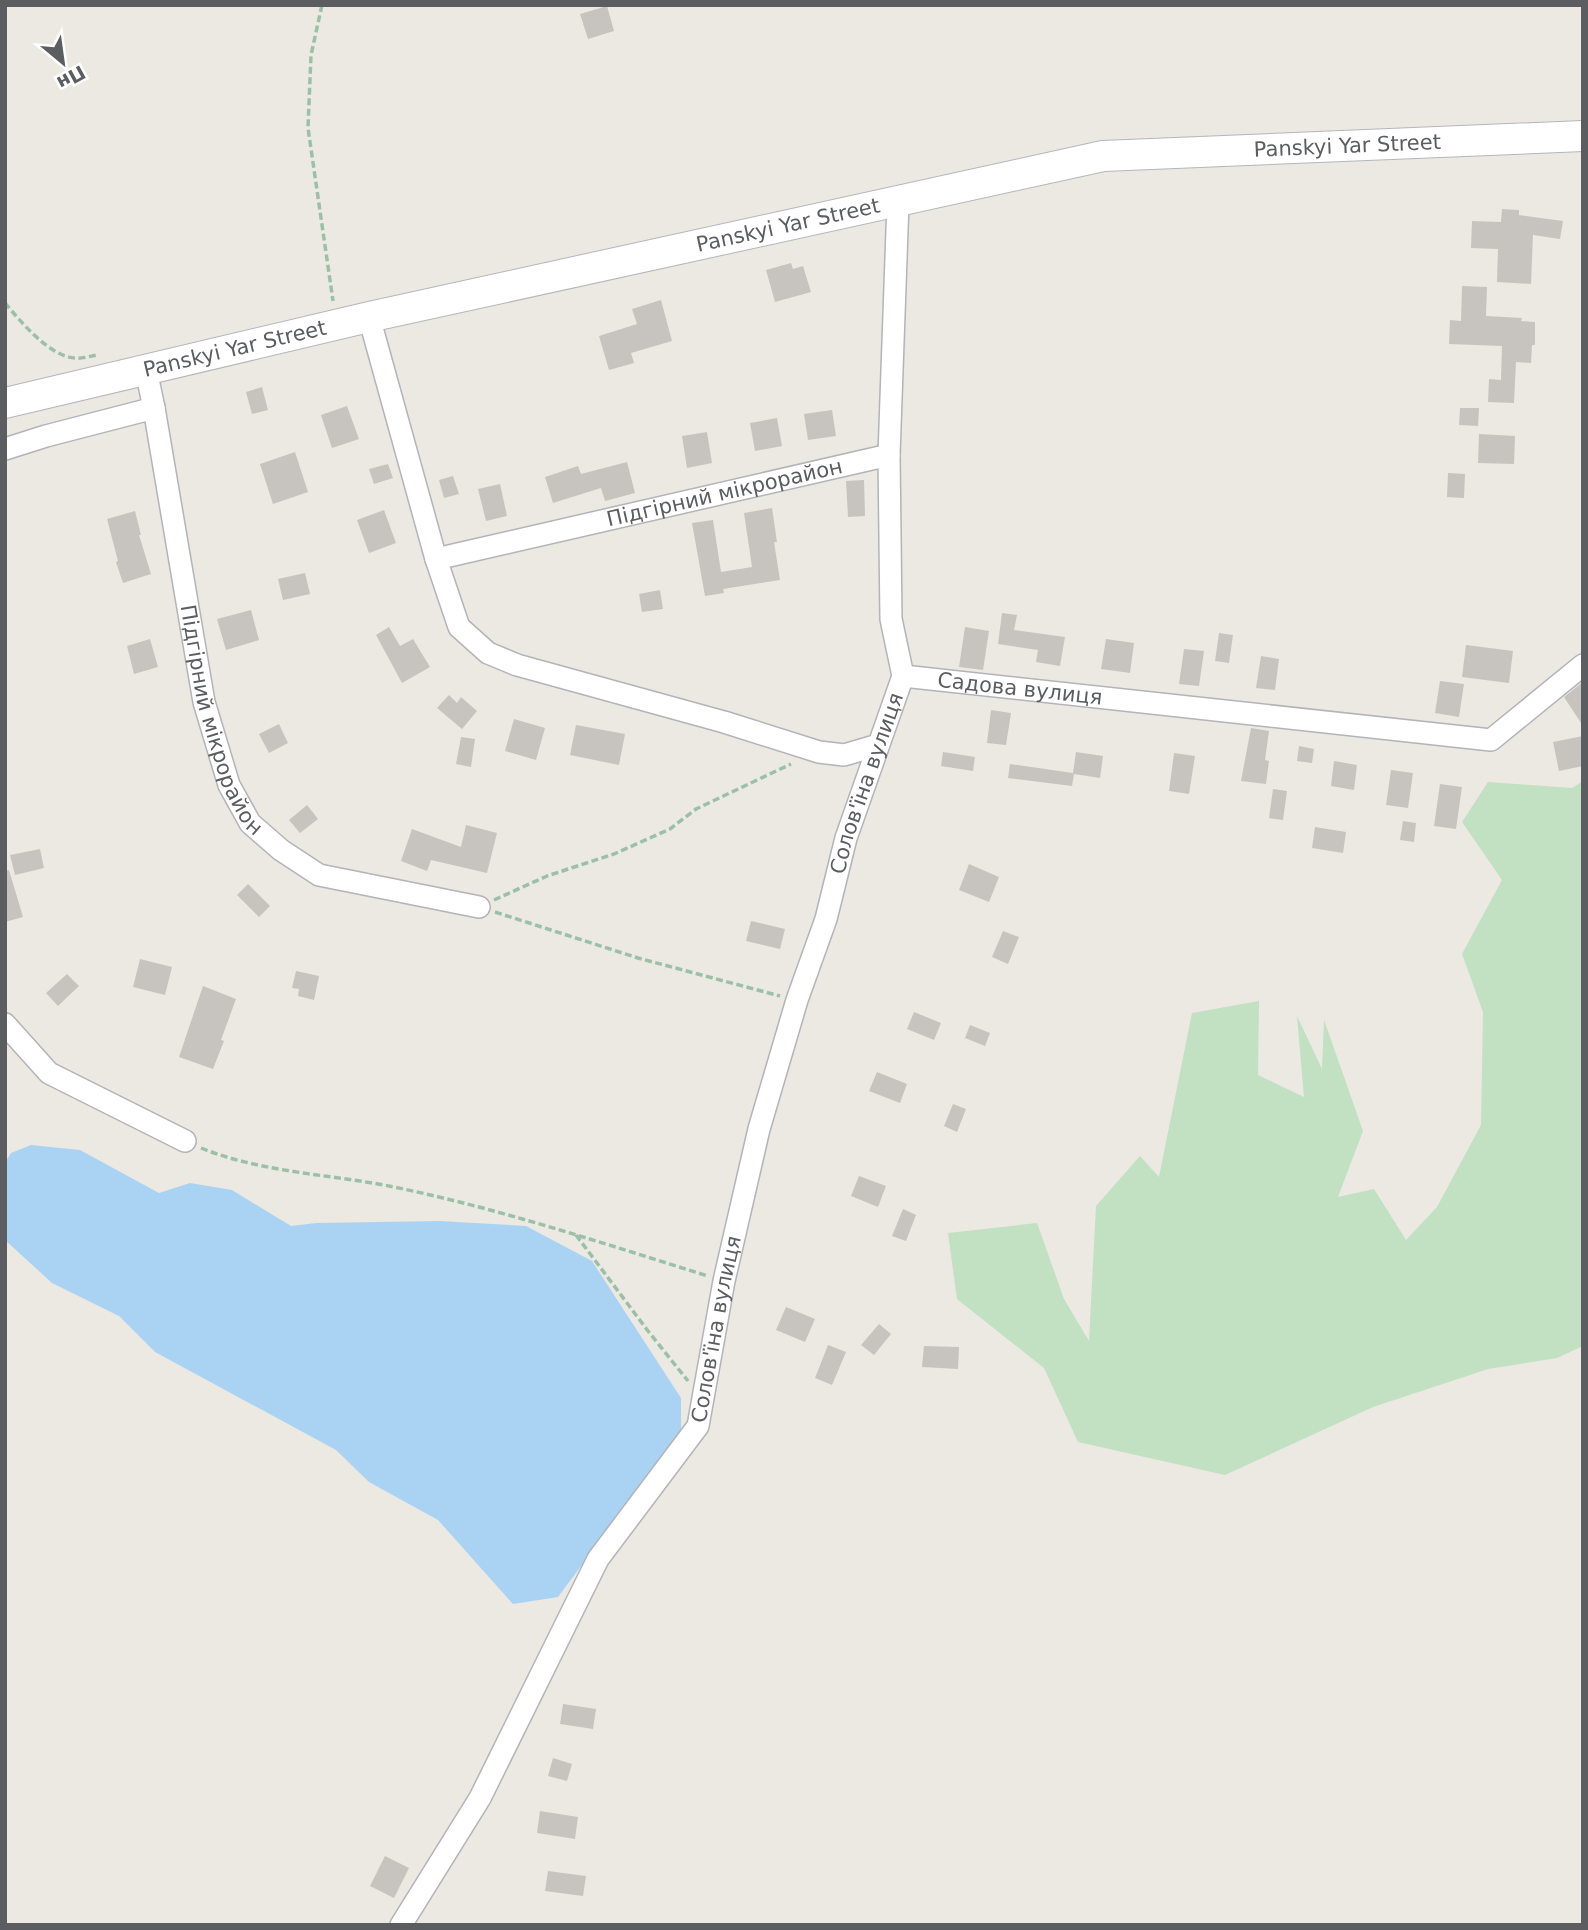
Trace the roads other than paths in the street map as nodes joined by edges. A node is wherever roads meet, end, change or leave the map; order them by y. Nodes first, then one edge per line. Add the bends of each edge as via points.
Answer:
1 (1583, 136) edge
2 (898, 202) junction
3 (369, 317) junction
4 (146, 370) junction
5 (5, 403) edge
6 (154, 408) junction
7 (5, 449) edge
8 (889, 455) junction
9 (436, 559) junction
10 (1583, 665) edge
11 (903, 676) junction
12 (878, 745) junction
13 (479, 907) road end
14 (5, 1024) edge
15 (185, 1141) road end
16 (401, 1925) edge

1 - 2 street, Panskyi Yar Street via 1103,156
2 - 3 street, Panskyi Yar Street
2 - 8 street
3 - 4 street, Panskyi Yar Street
3 - 9 street
4 - 5 street, Panskyi Yar Street
4 - 6 street, Підгірний мікрорайон
6 - 7 street
6 - 13 street, Підгірний мікрорайон via 204,702 229,785 250,823 320,875
8 - 9 street, Підгірний мікрорайон
8 - 11 street via 891,619
9 - 12 street via 459,627 488,653 819,752 844,755
10 - 11 street, Садова вулиця via 1491,740
11 - 12 street, Солов'їна вулиця
12 - 16 street, Солов'їна вулиця via 759,1129 724,1281 698,1426 598,1559 480,1798
14 - 15 street via 49,1073

